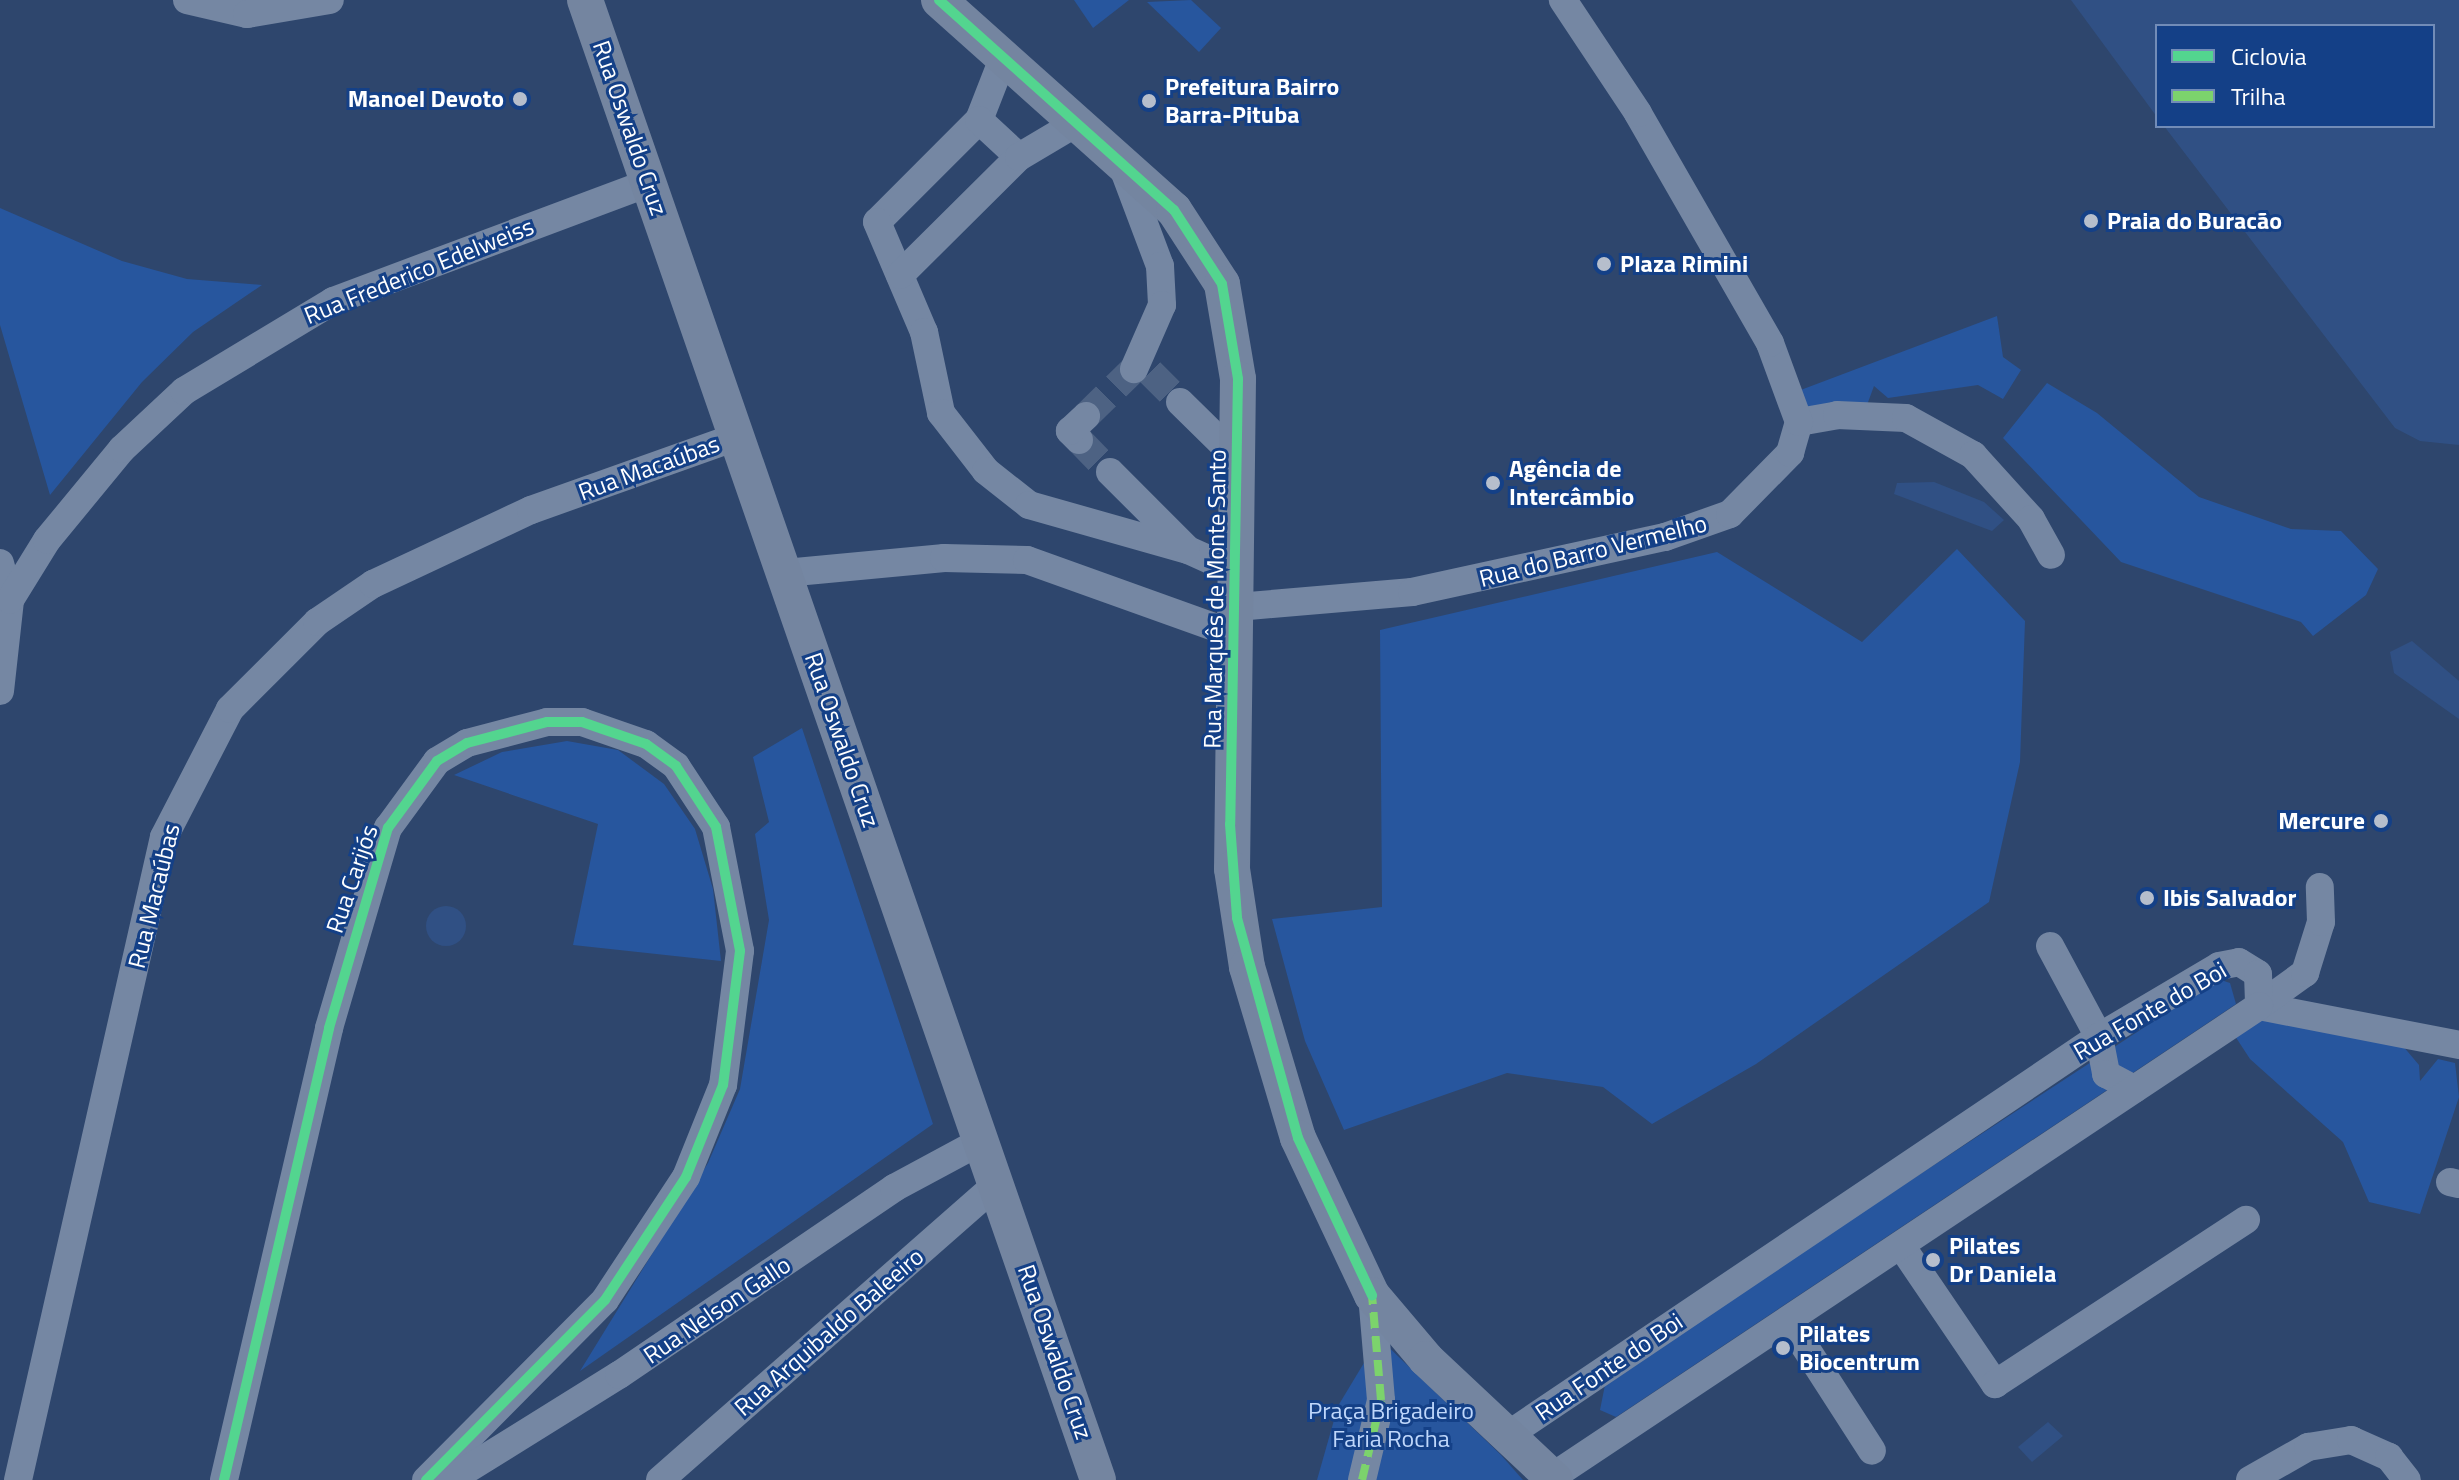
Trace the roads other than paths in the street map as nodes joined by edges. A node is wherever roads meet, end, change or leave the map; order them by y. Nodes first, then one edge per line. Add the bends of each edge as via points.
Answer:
1 (187, 0) edge
2 (330, 0) edge
3 (585, 0) edge
4 (595, 0) edge
5 (939, 0) edge
6 (1563, 0) edge
7 (598, 35) junction
8 (1004, 56) junction
9 (979, 120) junction
10 (1078, 122) junction
11 (1019, 157) junction
12 (1120, 161) junction
13 (649, 183) junction
14 (900, 275) junction
15 (1141, 368) tunnel mouth
16 (1180, 402) tunnel mouth
17 (1799, 422) junction
18 (739, 436) junction
19 (1238, 459) junction
20 (1110, 472) tunnel mouth
21 (1188, 550) junction
22 (2051, 555) dead end
23 (0, 563) edge
24 (785, 573) junction
25 (10, 600) junction
26 (1237, 605) junction
27 (0, 691) edge
28 (2320, 887) dead end
29 (2050, 946) dead end
30 (2259, 1006) junction
31 (2099, 1037) junction
32 (2459, 1045) edge
33 (2134, 1089) junction
34 (983, 1140) junction
35 (998, 1183) junction
36 (2246, 1220) dead end
37 (1902, 1247) junction
38 (1372, 1295) junction
39 (1789, 1322) junction
40 (1511, 1433) junction
41 (1872, 1451) dead end
42 (1554, 1478) edge
43 (18, 1480) edge
44 (224, 1480) edge
45 (426, 1480) edge
46 (450, 1480) edge
47 (660, 1480) edge
48 (1098, 1480) edge
49 (1362, 1480) edge
50 (2250, 1480) edge
51 (2407, 1480) edge

1 - 2 street via 247,14
3 - 7 main road, Rua Oswaldo Cruz
4 - 7 main road
5 - 8 main road, Rua Marquês de Monte Santo
6 - 17 street via 1638,113 1770,343
7 - 13 main road, Rua Oswaldo Cruz
8 - 9 street
8 - 10 main road, Rua Marquês de Monte Santo
9 - 11 street
9 - 14 street via 877,222
10 - 11 street
10 - 12 main road, Rua Marquês de Monte Santo
11 - 14 street
12 - 15 street via 1160,266 1162,305
12 - 19 main road, Rua Marquês de Monte Santo via 1182,219 1222,284 1238,379
13 - 18 main road, Rua Oswaldo Cruz
13 - 25 street, Rua Frederico Edelweiss via 333,301 231,358 122,449 47,540
14 - 21 street via 924,332 941,413 1005,492 1075,521
16 - 19 street
17 - 22 street via 1837,415 1906,418 1973,455 2031,519
17 - 26 street, Rua do Barro Vermelho via 1790,453 1755,495 1702,525 1483,580
18 - 24 main road, Rua Oswaldo Cruz
18 - 43 street, Rua Macaúbas via 531,510 373,584 317,622 230,709 164,837
19 - 26 main road, Rua Marquês de Monte Santo
20 - 21 street
21 - 26 street
23 - 25 street
24 - 26 street via 944,558 1027,560
24 - 34 main road, Rua Oswaldo Cruz
25 - 27 street, Rua Frederico Edelweiss
26 - 38 main road, Rua Marquês de Monte Santo via 1230,824 1237,918 1298,1138
28 - 30 street via 2321,922 2305,973
29 - 31 street
30 - 31 street, Rua Fonte do Boi via 2258,974 2239,962 2219,966
30 - 32 street via 2415,1031
30 - 33 street
31 - 33 street via 2106,1074
31 - 40 street, Rua Fonte do Boi
33 - 37 street
34 - 35 main road, Rua Oswaldo Cruz
34 - 46 street, Rua Nelson Gallo via 894,1188 619,1375
35 - 47 street, Rua Arquibaldo Baleeiro
35 - 48 main road, Rua Oswaldo Cruz
36 - 37 street via 1995,1384
37 - 39 street
38 - 40 main road, Rua Marquês de Monte Santo via 1426,1359
38 - 49 street via 1381,1400
39 - 41 street
39 - 42 street
40 - 42 main road, Rua Marquês de Monte Santo
44 - 45 street, Rua Carijós via 329,1028 388,828 409,792 467,743 547,722 582,722 646,744 676,766 716,827 740,951 723,1085 686,1177 605,1300
50 - 51 street via 2308,1447 2351,1440 2389,1457

